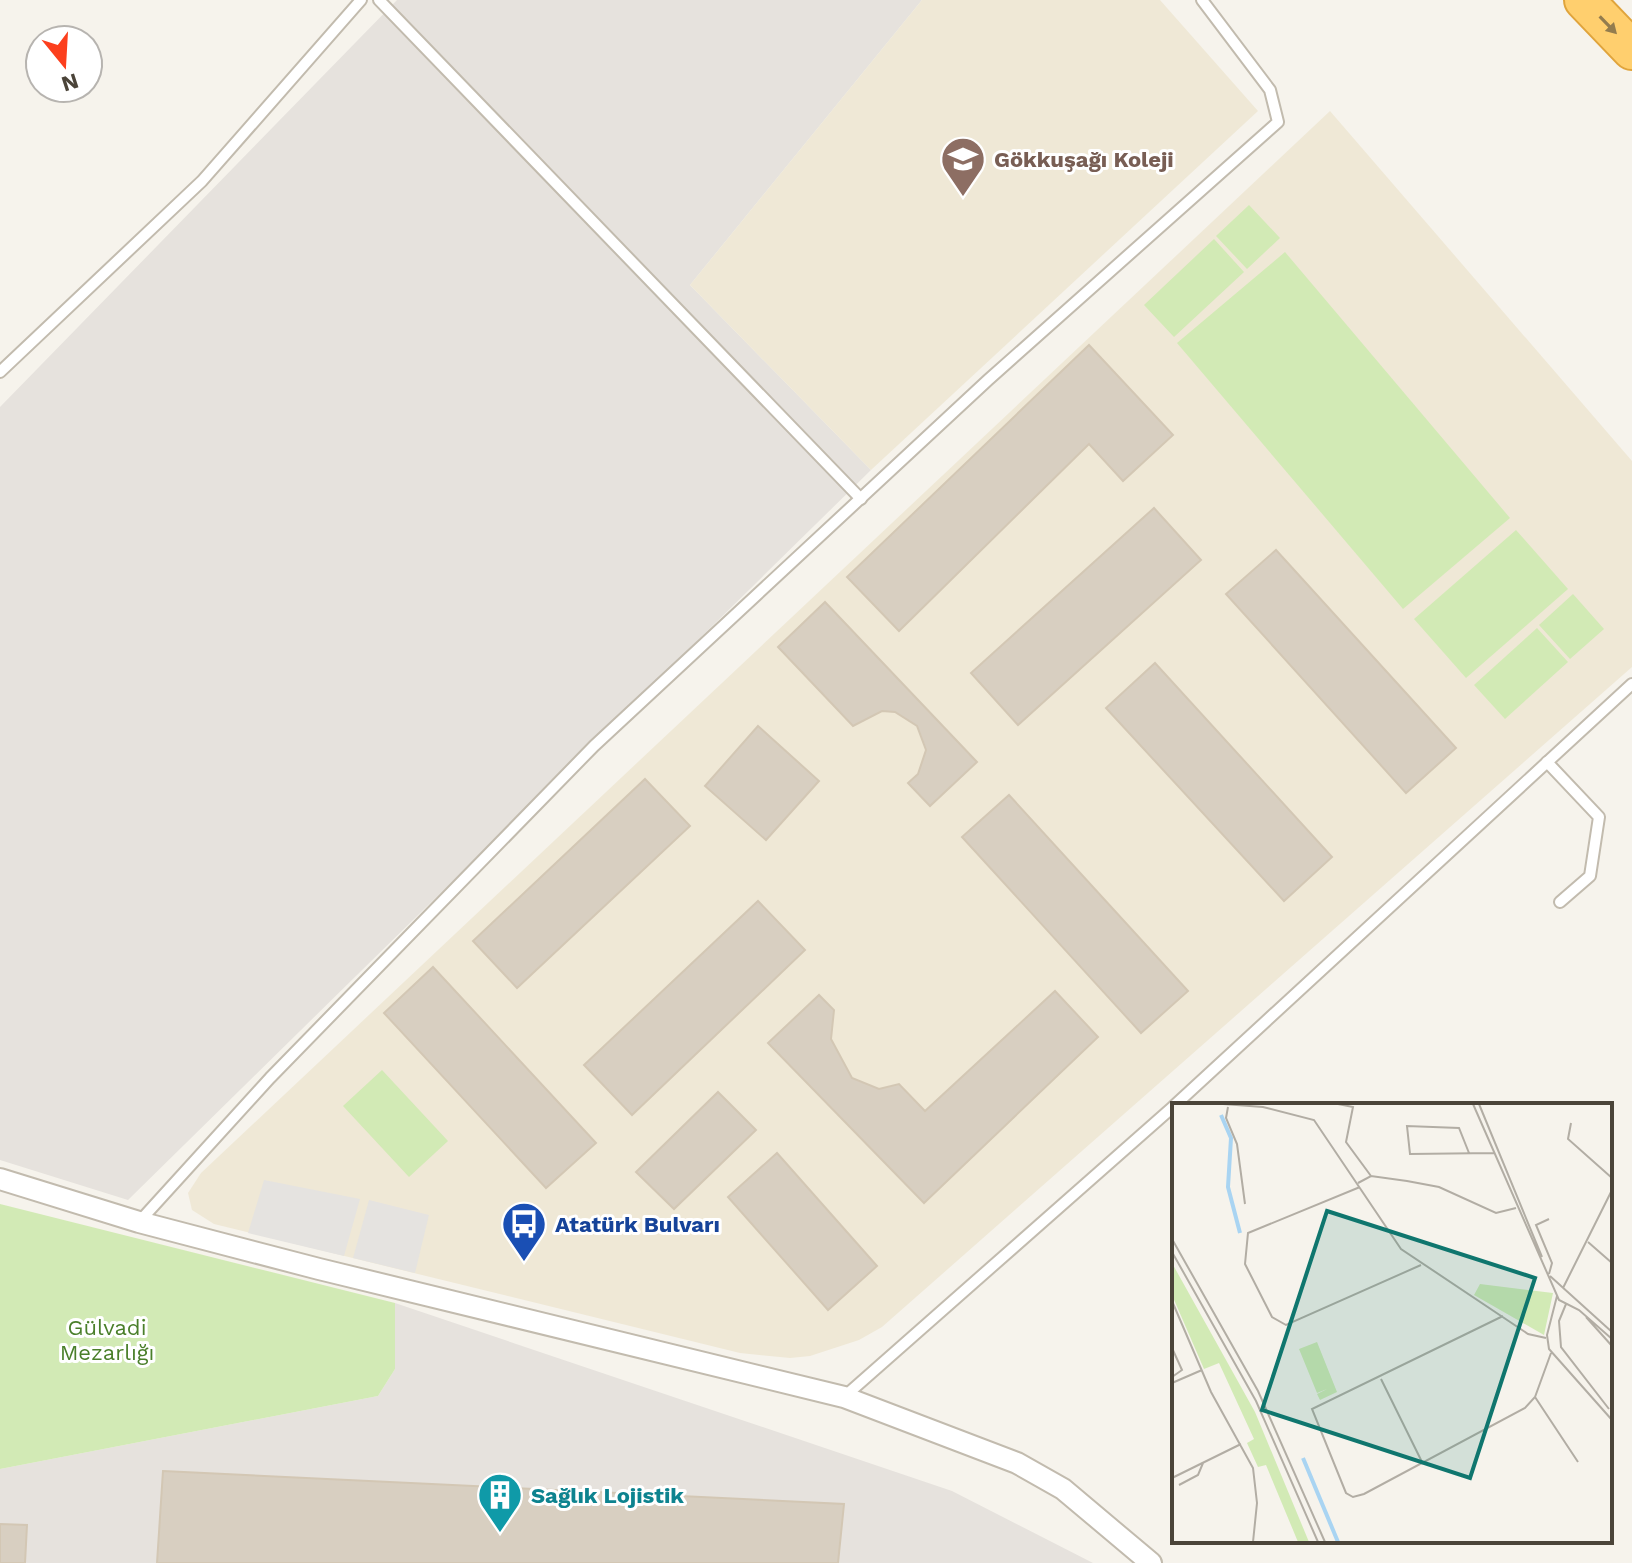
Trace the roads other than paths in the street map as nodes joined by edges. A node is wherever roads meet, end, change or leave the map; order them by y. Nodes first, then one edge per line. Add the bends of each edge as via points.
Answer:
1 (361, 0) edge
2 (379, 0) edge
3 (1202, 0) edge
4 (1584, 0) edge
5 (1632, 50) edge
6 (0, 372) edge
7 (861, 499) junction
8 (1632, 684) edge
9 (1547, 762) junction
10 (1560, 902) dead end
11 (1178, 1103) edge
12 (1172, 1109) edge
13 (0, 1179) edge
14 (139, 1222) junction
15 (844, 1397) junction
16 (1151, 1563) edge

1 - 6 lane via 202,181
2 - 7 lane
3 - 7 lane via 1270,90 1278,122
4 -> 5 highway
7 - 14 lane via 594,746 270,1078
8 - 9 lane
9 - 10 lane via 1599,817 1590,876
9 - 11 lane
12 - 15 lane
13 - 14 street
14 - 15 street
15 - 16 street via 1017,1463 1063,1489

